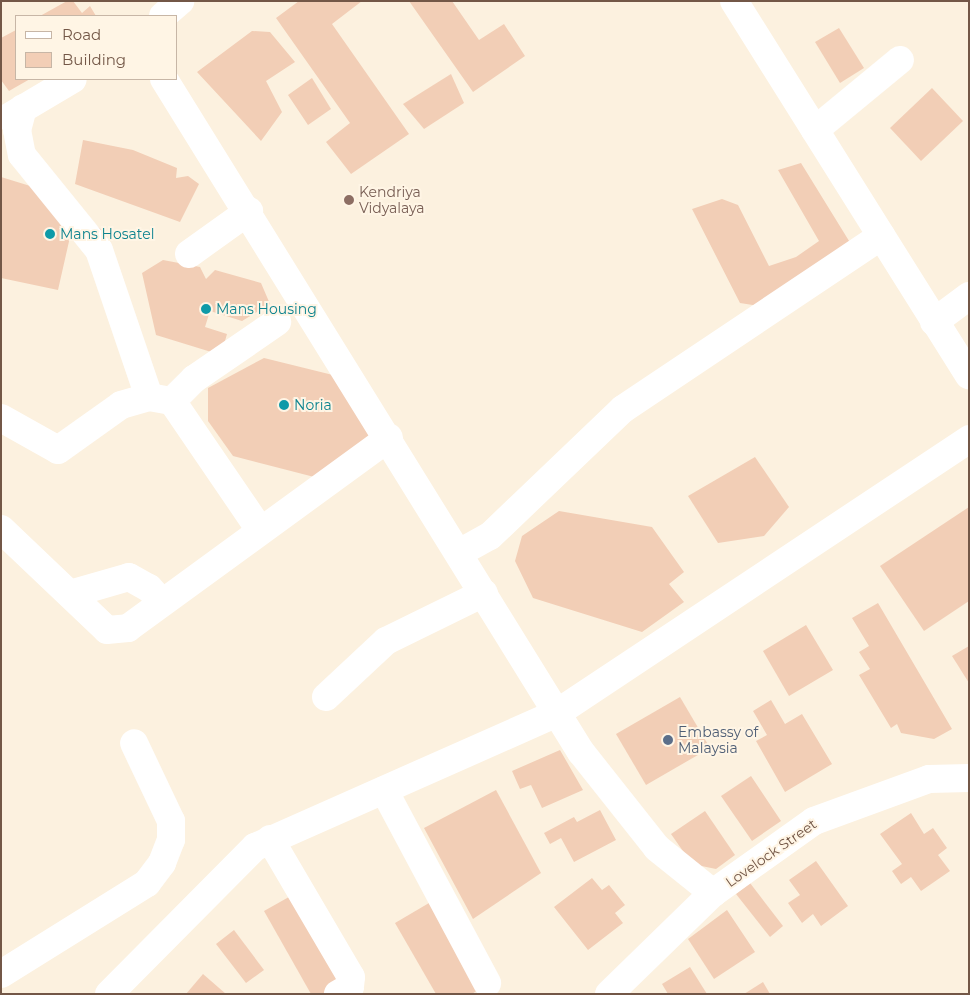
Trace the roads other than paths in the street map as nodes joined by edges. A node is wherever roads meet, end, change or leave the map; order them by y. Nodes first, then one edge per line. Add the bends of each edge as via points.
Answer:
1 (180, 1) edge
2 (734, 1) edge
3 (164, 15) edge
4 (900, 60) dead end
5 (71, 80) edge
6 (165, 80) edge
7 (12, 115) edge
8 (815, 130) junction
9 (249, 211) junction
10 (881, 236) junction
11 (189, 254) dead end
12 (969, 296) edge
13 (277, 322) dead end
14 (934, 322) junction
15 (969, 375) edge
16 (160, 399) junction
17 (1, 418) edge
18 (389, 438) junction
19 (969, 439) edge
20 (1, 529) edge
21 (260, 530) junction
22 (459, 553) junction
23 (70, 594) junction
24 (484, 594) junction
25 (160, 600) junction
26 (326, 697) dead end
27 (557, 713) junction
28 (134, 743) dead end
29 (969, 778) edge
30 (384, 790) junction
31 (270, 839) junction
32 (713, 893) junction
33 (1, 974) edge
34 (487, 983) dead end
35 (109, 994) edge
36 (338, 994) edge
37 (609, 994) edge

1 - 3 street
2 - 8 street
4 - 8 street
5 - 7 street
6 - 9 street
7 - 16 street via 22,155 99,250
8 - 10 street
9 - 11 street
9 - 18 street
10 - 14 street
10 - 22 street via 623,409 490,536
12 - 14 street
13 - 16 street
14 - 15 street
16 - 17 street via 121,405 58,450
16 - 21 street
18 - 21 street via 356,466
18 - 22 street
19 - 27 street
20 - 23 street
21 - 25 street
22 - 24 street
23 - 25 street via 129,577 149,588
23 - 25 street via 108,630 128,628
24 - 26 street via 386,642
24 - 27 street
27 - 30 street
27 - 32 street via 657,848
28 - 33 street via 171,821 171,840 162,863 147,883
29 - 32 street, Lovelock Street via 929,779 814,820
30 - 31 street
30 - 34 street
31 - 35 street via 222,879
31 - 36 street via 351,977 350,987
32 - 37 street, Lovelock Street

